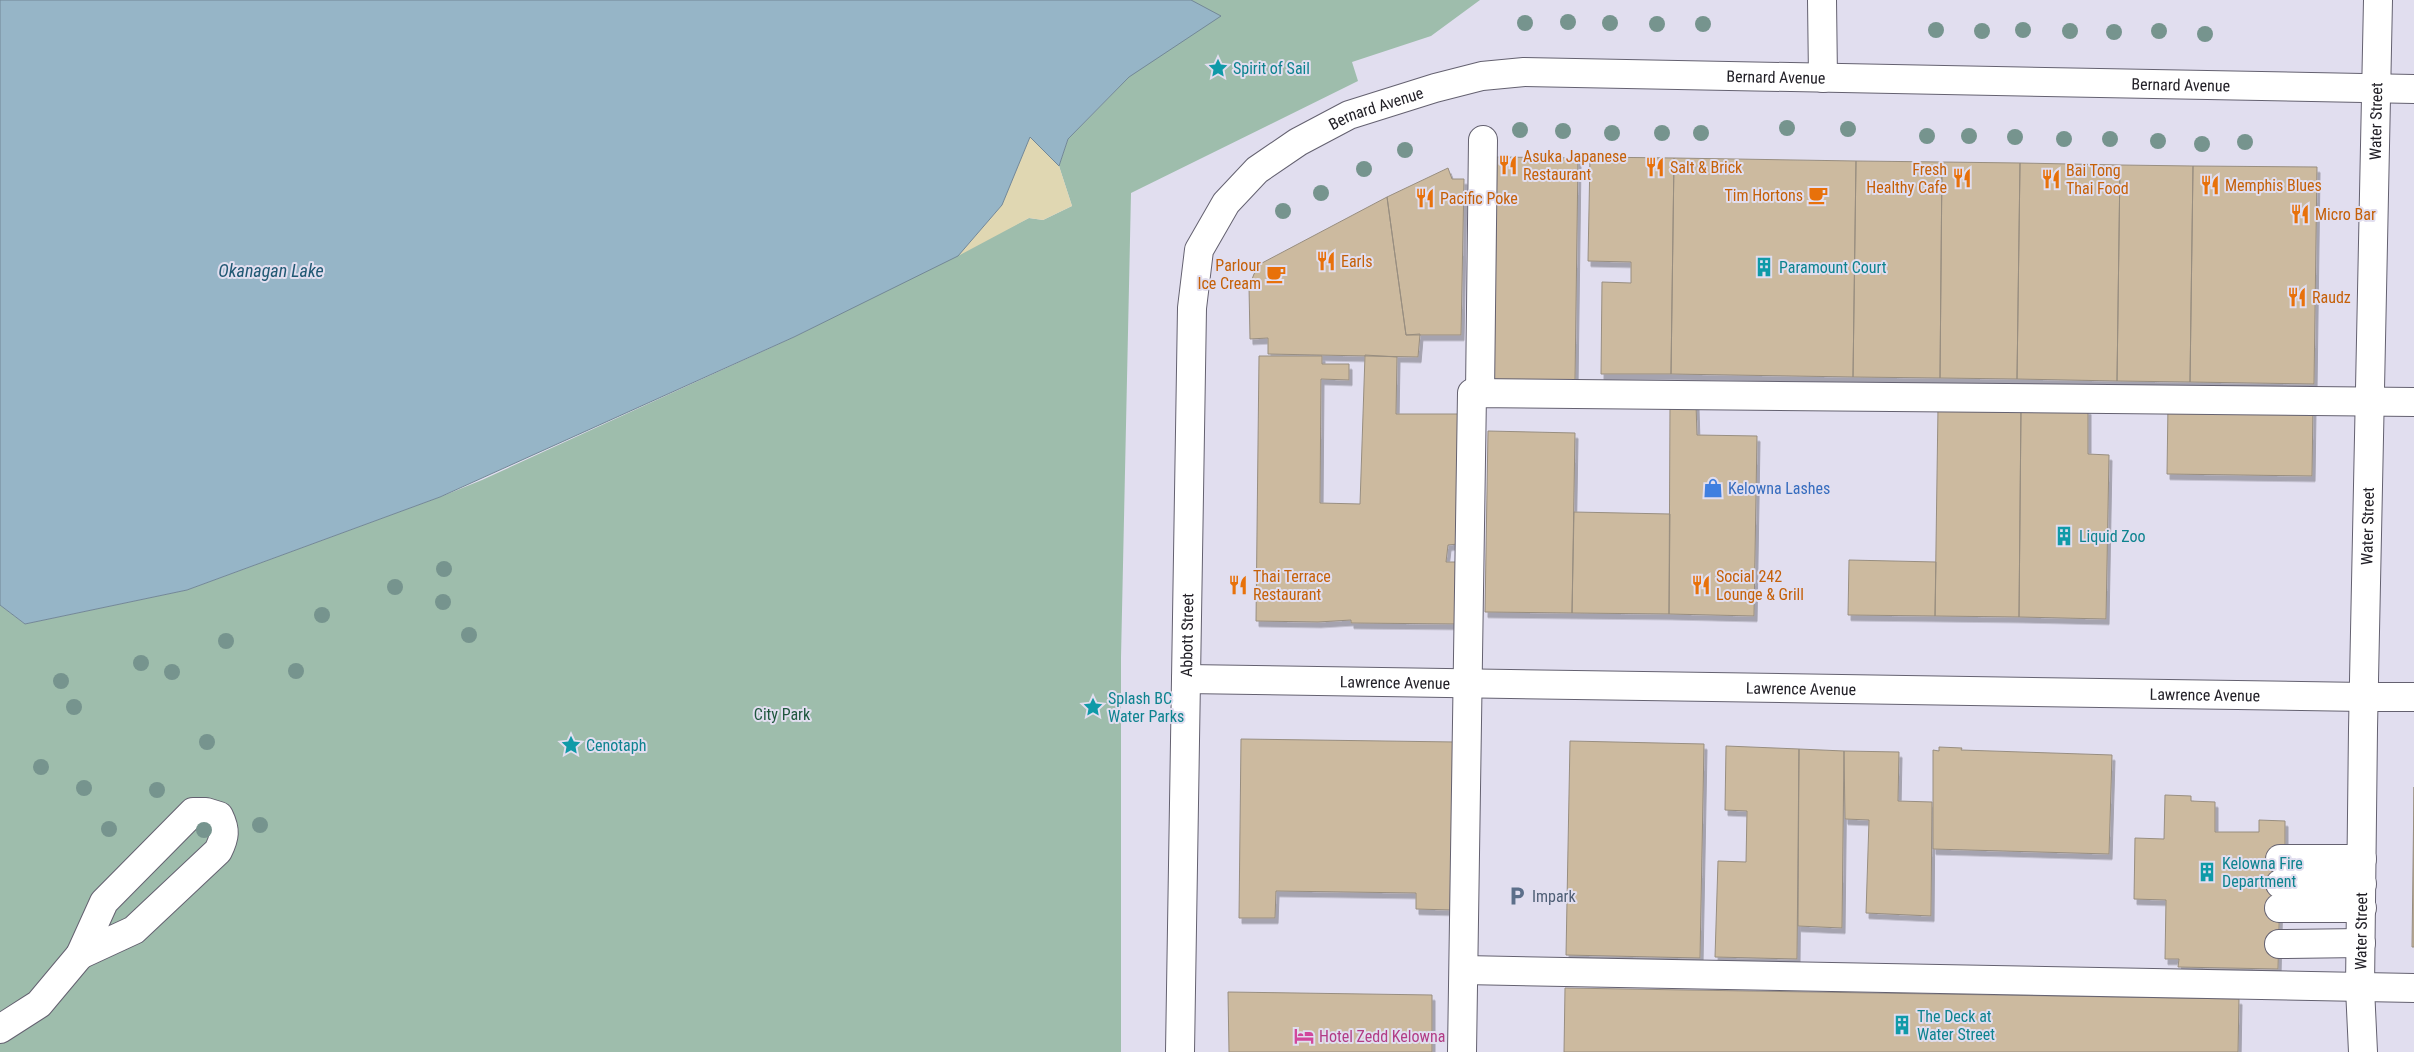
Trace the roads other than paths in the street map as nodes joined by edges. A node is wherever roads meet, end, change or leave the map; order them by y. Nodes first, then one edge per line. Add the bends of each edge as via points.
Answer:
1 (1822, 0) edge
2 (2378, 0) edge
3 (1823, 78) junction
4 (2376, 89) junction
5 (2414, 89) edge
6 (1483, 140) dead end
7 (1199, 250) joint
8 (1480, 393) junction
9 (2370, 402) junction
10 (2414, 402) edge
11 (1186, 679) junction
12 (1467, 683) junction
13 (2364, 697) junction
14 (2414, 697) edge
15 (2362, 883) junction
16 (2361, 943) junction
17 (2279, 944) dead end
18 (80, 955) junction
19 (1464, 970) junction
20 (2360, 988) junction
21 (2414, 988) edge
22 (0, 1029) edge
23 (1180, 1052) edge
24 (1462, 1052) edge
25 (2363, 1052) edge

1 - 3 main road
2 - 4 main road, Water Street
3 - 4 main road, Bernard Avenue
3 - 7 main road, Bernard Avenue via 1524,72 1482,76 1435,88 1349,115 1298,142 1257,170 1226,203
4 - 5 main road, Bernard Avenue
4 - 9 main road, Water Street
6 - 8 main road
7 - 11 main road, Abbott Street via 1192,308
8 - 9 main road
8 - 12 main road via 1472,393
9 - 10 main road
9 - 13 main road, Water Street
11 - 12 main road, Lawrence Avenue
11 - 23 main road, Abbott Street
12 - 13 main road, Lawrence Avenue
12 - 19 main road
13 - 14 main road, Lawrence Avenue
13 - 15 main road, Water Street
15 - 15 main road via 2280,884
15 - 16 main road, Water Street
16 - 17 main road
16 - 20 main road, Water Street
18 - 18 main road via 134,930 218,851 225,828 219,816 192,812 181,822 104,902
18 - 22 main road via 39,1004
19 - 20 main road
19 - 24 main road
20 - 21 main road
20 - 25 main road, Water Street

